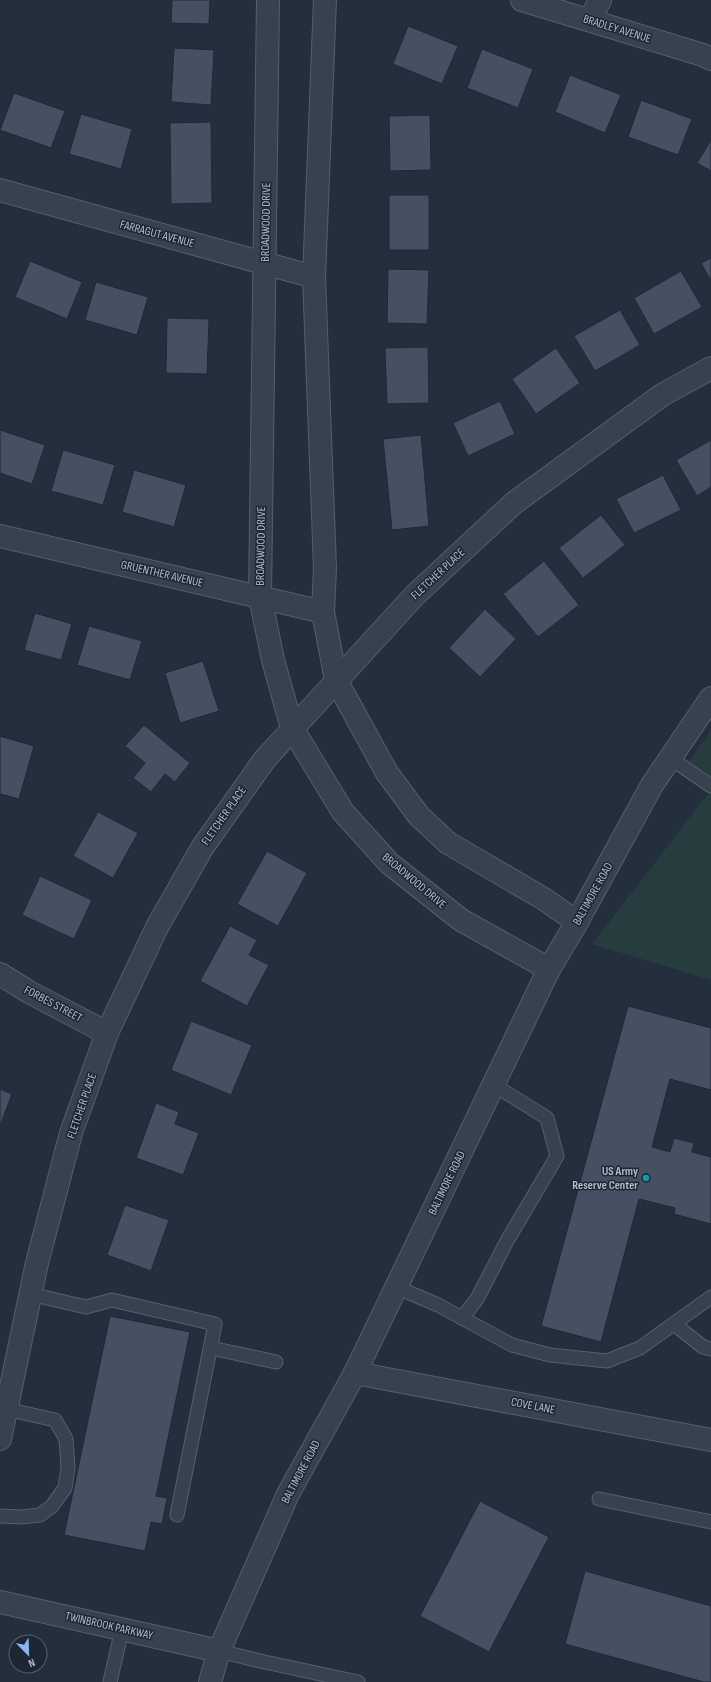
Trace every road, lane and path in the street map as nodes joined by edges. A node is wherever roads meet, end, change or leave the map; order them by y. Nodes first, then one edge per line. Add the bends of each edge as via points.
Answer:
1 (268, 0) edge
2 (325, 0) edge
3 (522, 0) edge
4 (600, 0) edge
5 (590, 20) junction
6 (711, 59) edge
7 (0, 190) edge
8 (265, 264) junction
9 (314, 277) junction
10 (711, 368) edge
11 (0, 536) edge
12 (260, 597) junction
13 (323, 612) junction
14 (336, 680) junction
15 (711, 698) edge
16 (292, 728) junction
17 (670, 758) junction
18 (711, 786) edge
19 (577, 922) junction
20 (549, 969) junction
21 (0, 974) edge
22 (107, 1033) junction
23 (494, 1085) junction
24 (396, 1287) junction
25 (30, 1294) junction
26 (711, 1297) edge
27 (462, 1318) junction
28 (674, 1324) junction
29 (211, 1348) junction
30 (711, 1349) edge
31 (276, 1362) dead end
32 (355, 1372) junction
33 (6, 1409) junction
34 (0, 1439) edge
35 (711, 1440) edge
36 (599, 1499) dead end
37 (177, 1515) dead end
38 (0, 1516) edge
39 (711, 1522) edge
40 (0, 1602) edge
41 (122, 1629) junction
42 (219, 1651) junction
43 (110, 1682) edge
44 (210, 1682) edge
45 (358, 1682) edge

1 - 8 street, BROADWOOD DRIVE
2 - 9 street
3 - 5 street, BRADLEY AVENUE
4 - 5 street
5 - 6 street, BRADLEY AVENUE
7 - 8 street, FARRAGUT AVENUE
8 - 9 street, FARRAGUT AVENUE
8 - 12 street, BROADWOOD DRIVE
9 - 13 street via 325,568
10 - 14 street, FLETCHER PLACE via 662,395 514,502 415,595
11 - 12 street, GRUENTHER AVENUE
12 - 13 street, GRUENTHER AVENUE
12 - 16 street, BROADWOOD DRIVE via 273,660
13 - 14 street
14 - 16 street, FLETCHER PLACE
14 - 19 street via 387,773 419,816 448,843 544,899
15 - 17 street, BALTIMORE ROAD
16 - 20 street, BROADWOOD DRIVE via 343,812 390,863 461,920
16 - 22 street, FLETCHER PLACE via 265,759 202,848 157,927
17 - 18 lane
17 - 19 street, BALTIMORE ROAD via 652,785
19 - 20 street, BALTIMORE ROAD
20 - 23 street, BALTIMORE ROAD
21 - 22 street, FORBES STREET
22 - 25 street, FLETCHER PLACE via 71,1133
23 - 24 street, BALTIMORE ROAD
23 - 27 lane via 547,1118 557,1156 507,1241 477,1299
24 - 27 lane
24 - 32 street, BALTIMORE ROAD
25 - 29 lane via 86,1307 112,1300 215,1324
25 - 33 street, FLETCHER PLACE
26 - 28 lane
27 - 28 lane via 512,1345 550,1355 607,1361 640,1348
28 - 30 lane via 702,1347
29 - 31 lane
29 - 37 lane
32 - 35 street, COVE LANE
32 - 42 street, BALTIMORE ROAD via 288,1494
33 - 34 street, FLETCHER PLACE
33 - 38 lane via 54,1420 66,1439 68,1468 66,1488 52,1506 40,1515
36 - 39 lane
40 - 41 street, TWINBROOK PARKWAY
41 - 42 street, TWINBROOK PARKWAY
41 - 43 lane
42 - 44 street, BALTIMORE ROAD
42 - 45 lane

